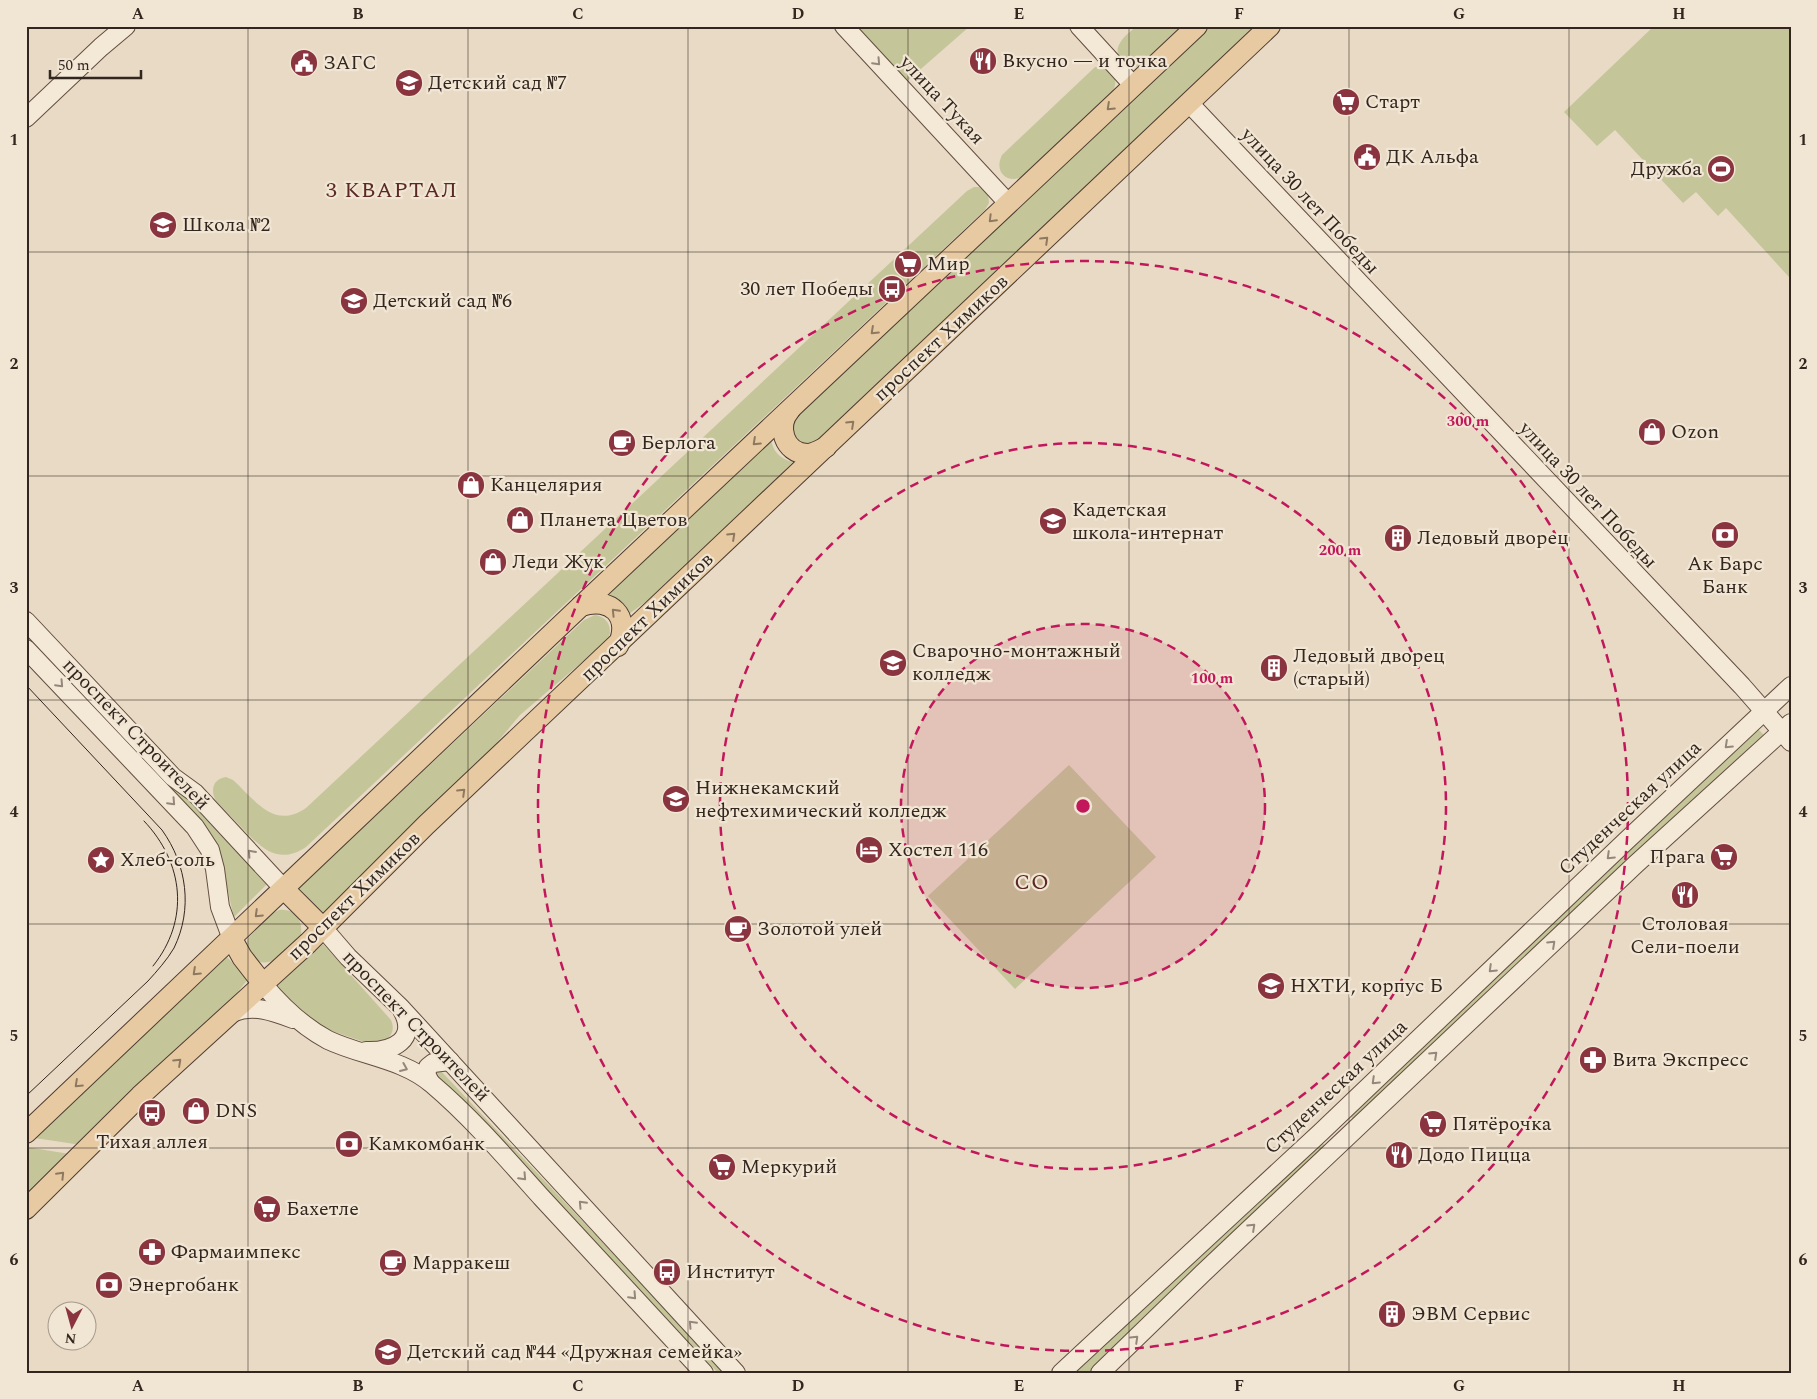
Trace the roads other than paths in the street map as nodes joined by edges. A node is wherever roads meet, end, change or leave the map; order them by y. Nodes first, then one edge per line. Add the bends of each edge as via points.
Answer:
1 (126, 26) edge
2 (844, 26) edge
3 (1079, 26) edge
4 (1197, 26) edge
5 (1270, 26) edge
6 (1133, 85) junction
7 (1189, 103) junction
8 (26, 118) edge
9 (1008, 203) junction
10 (790, 410) junction
11 (826, 447) junction
12 (581, 606) junction
13 (26, 621) edge
14 (618, 646) junction
15 (26, 649) edge
16 (1791, 686) edge
17 (1764, 712) junction
18 (1788, 732) edge
19 (284, 889) junction
20 (323, 928) junction
21 (232, 939) junction
22 (263, 984) junction
23 (401, 1008) junction
24 (232, 1014) junction
25 (298, 1021) junction
26 (358, 1051) junction
27 (450, 1061) junction
28 (430, 1082) junction
29 (1338, 1115) junction
30 (1355, 1130) junction
31 (26, 1133) edge
32 (1320, 1133) junction
33 (1337, 1148) junction
34 (26, 1209) edge
35 (704, 1373) edge
36 (736, 1373) edge
37 (1061, 1373) edge
38 (1100, 1373) edge

1 - 8 main road
2 -> 9 main road, улица Тукая
3 - 6 main road
4 - 6 main road
5 - 7 main road, проспект Химиков
6 -> 9 main road
11 -> 7 main road, проспект Химиков
7 - 17 main road, улица 30 лет Победы
9 -> 10 main road
10 - 11 main road via 782,428 789,446 807,454
10 -> 12 main road
14 -> 11 main road, проспект Химиков
14 -> 12 main road via 623,630 622,620 616,611 597,602
12 - 19 main road
19 -> 13 main road, проспект Строителей
20 -> 14 main road, проспект Химиков via 426,825
15 -> 21 main road, проспект Строителей via 204,839 215,869 220,907
16 - 17 main road, Студенческая улица
17 - 18 main road, улица 30 лет Победы
17 -> 29 main road, Студенческая улица
30 -> 18 main road via 1636,864
19 - 20 main road, проспект Строителей
19 -> 21 main road
20 - 22 main road, проспект Химиков
20 - 23 main road, проспект Строителей
21 - 22 main road, проспект Строителей
21 -> 31 main road
22 - 24 main road, проспект Химиков
22 - 25 main road, проспект Строителей
23 - 26 main road via 407,1022 401,1042 380,1052
23 - 27 main road, проспект Строителей
24 - 25 main road via 242,1009 263,1009
34 -> 24 main road, проспект Химиков via 140,1096
25 - 26 main road, проспект Строителей via 328,1040
26 -> 28 main road, проспект Строителей via 412,1071
27 - 28 main road via 433,1063 428,1067 426,1074
36 -> 27 main road, проспект Строителей
28 -> 35 main road, проспект Строителей via 457,1106
29 - 30 main road via 1346,1129
29 - 32 main road, Студенческая улица
30 - 33 main road
32 - 33 main road via 1334,1141
32 - 37 main road, Студенческая улица
38 -> 33 main road

